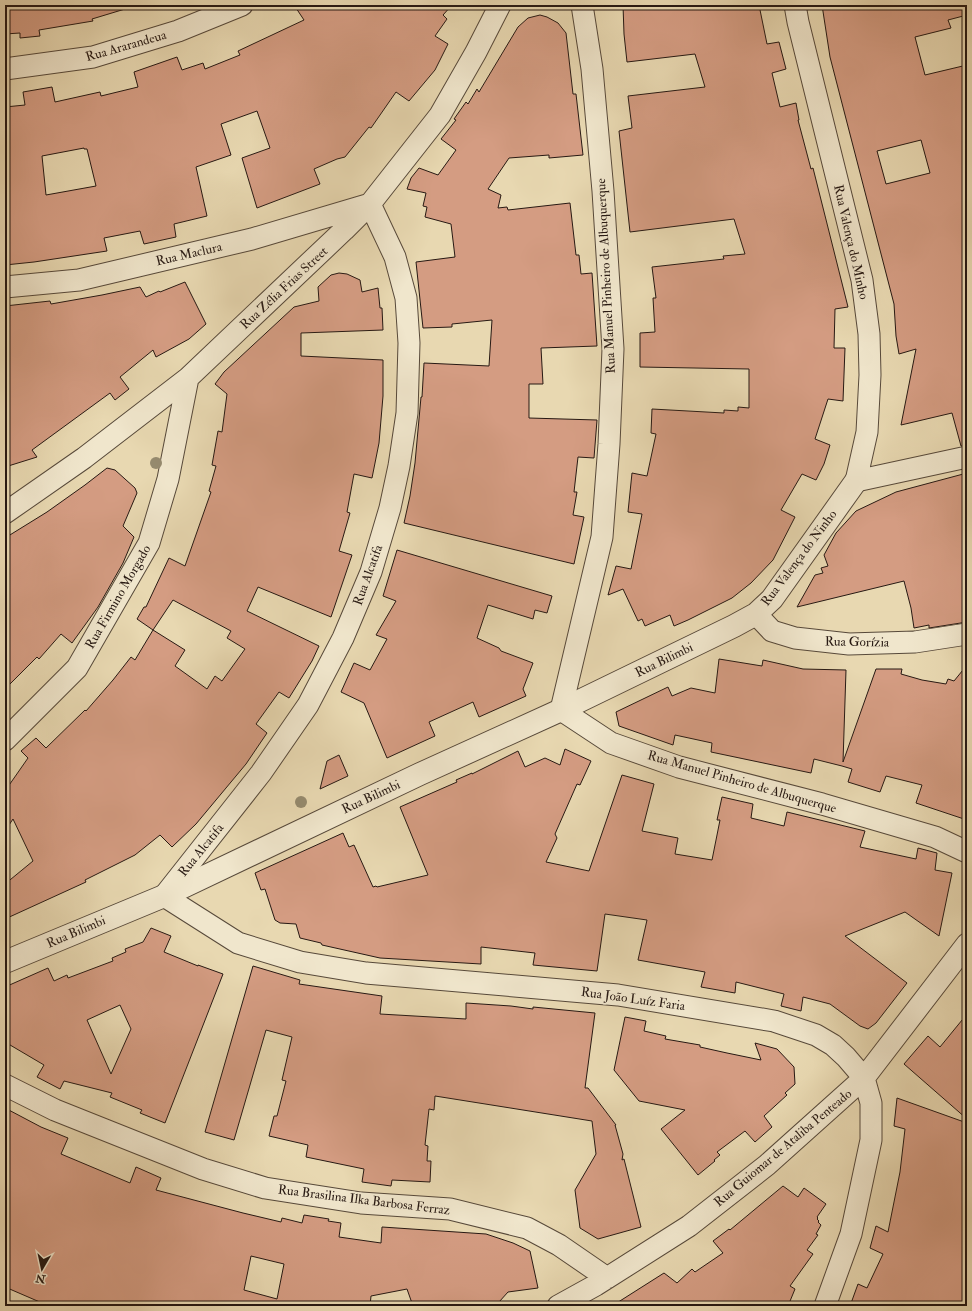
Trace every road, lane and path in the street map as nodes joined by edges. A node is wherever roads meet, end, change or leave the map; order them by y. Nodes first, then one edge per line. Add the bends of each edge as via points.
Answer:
1 (242, 5) edge
2 (500, 5) edge
3 (582, 5) edge
4 (795, 5) edge
5 (5, 69) edge
6 (370, 204) junction
7 (5, 288) edge
8 (188, 378) junction
9 (967, 457) edge
10 (856, 482) junction
11 (5, 513) edge
12 (756, 614) junction
13 (734, 626) joint
14 (967, 634) edge
15 (560, 710) junction
16 (5, 740) edge
17 (967, 852) edge
18 (164, 896) junction
19 (967, 944) edge
20 (5, 962) edge
21 (864, 1078) junction
22 (5, 1085) edge
23 (602, 1282) junction
24 (558, 1306) edge
25 (590, 1306) edge
26 (825, 1306) edge

1 - 5 street, Rua Ararandeua via 178,31 93,57
2 - 6 street, Rua Zélia Frias Street via 440,115
3 - 15 street, Rua Manuel Pinheiro de Albuquerque via 592,70 603,191 612,349 609,444 602,537
4 - 10 street, Rua Valença do Minho via 862,280 869,334 867,432
6 - 7 street, Rua Maclura via 252,239 79,280
6 - 8 street, Rua Zélia Frias Street
6 - 18 street, Rua Alcatifa via 395,257 406,298 409,343 407,413 400,466 371,572 343,638 308,705 262,773
8 - 11 street, Rua Zélia Frias Street via 84,458
8 - 16 street, Rua Firmino Morgado via 168,478 149,543 77,668
9 - 10 street
10 - 12 street, Rua Valença do Ninho via 772,599
12 - 13 street, Rua Valença do Ninho
12 - 14 street, Rua Gorízia via 772,631 787,636 849,644 915,642
13 - 15 street, Rua Bilimbi
15 - 17 street, Rua Manuel Pinheiro de Albuquerque via 611,743 679,767 822,804 935,837
15 - 18 street, Rua Bilimbi
18 - 20 street, Rua Bilimbi
18 - 21 street, Rua João Luíz Faria via 238,943 300,962 366,973 618,995 774,1021 816,1035 833,1045
19 - 21 street, Rua Guiomar de Ataliba Penteado
21 - 23 street, Rua Guiomar de Ataliba Penteado via 767,1165 690,1226
21 - 26 street, Rua João Luíz Faria via 871,1103 870,1140 851,1234
22 - 23 street, Rua Brasilina Ilka Barbosa Ferraz via 55,1110 203,1169 265,1188 361,1202 450,1209 527,1228 559,1245
23 - 24 street, Rua Guiomar de Ataliba Penteado
23 - 25 street

